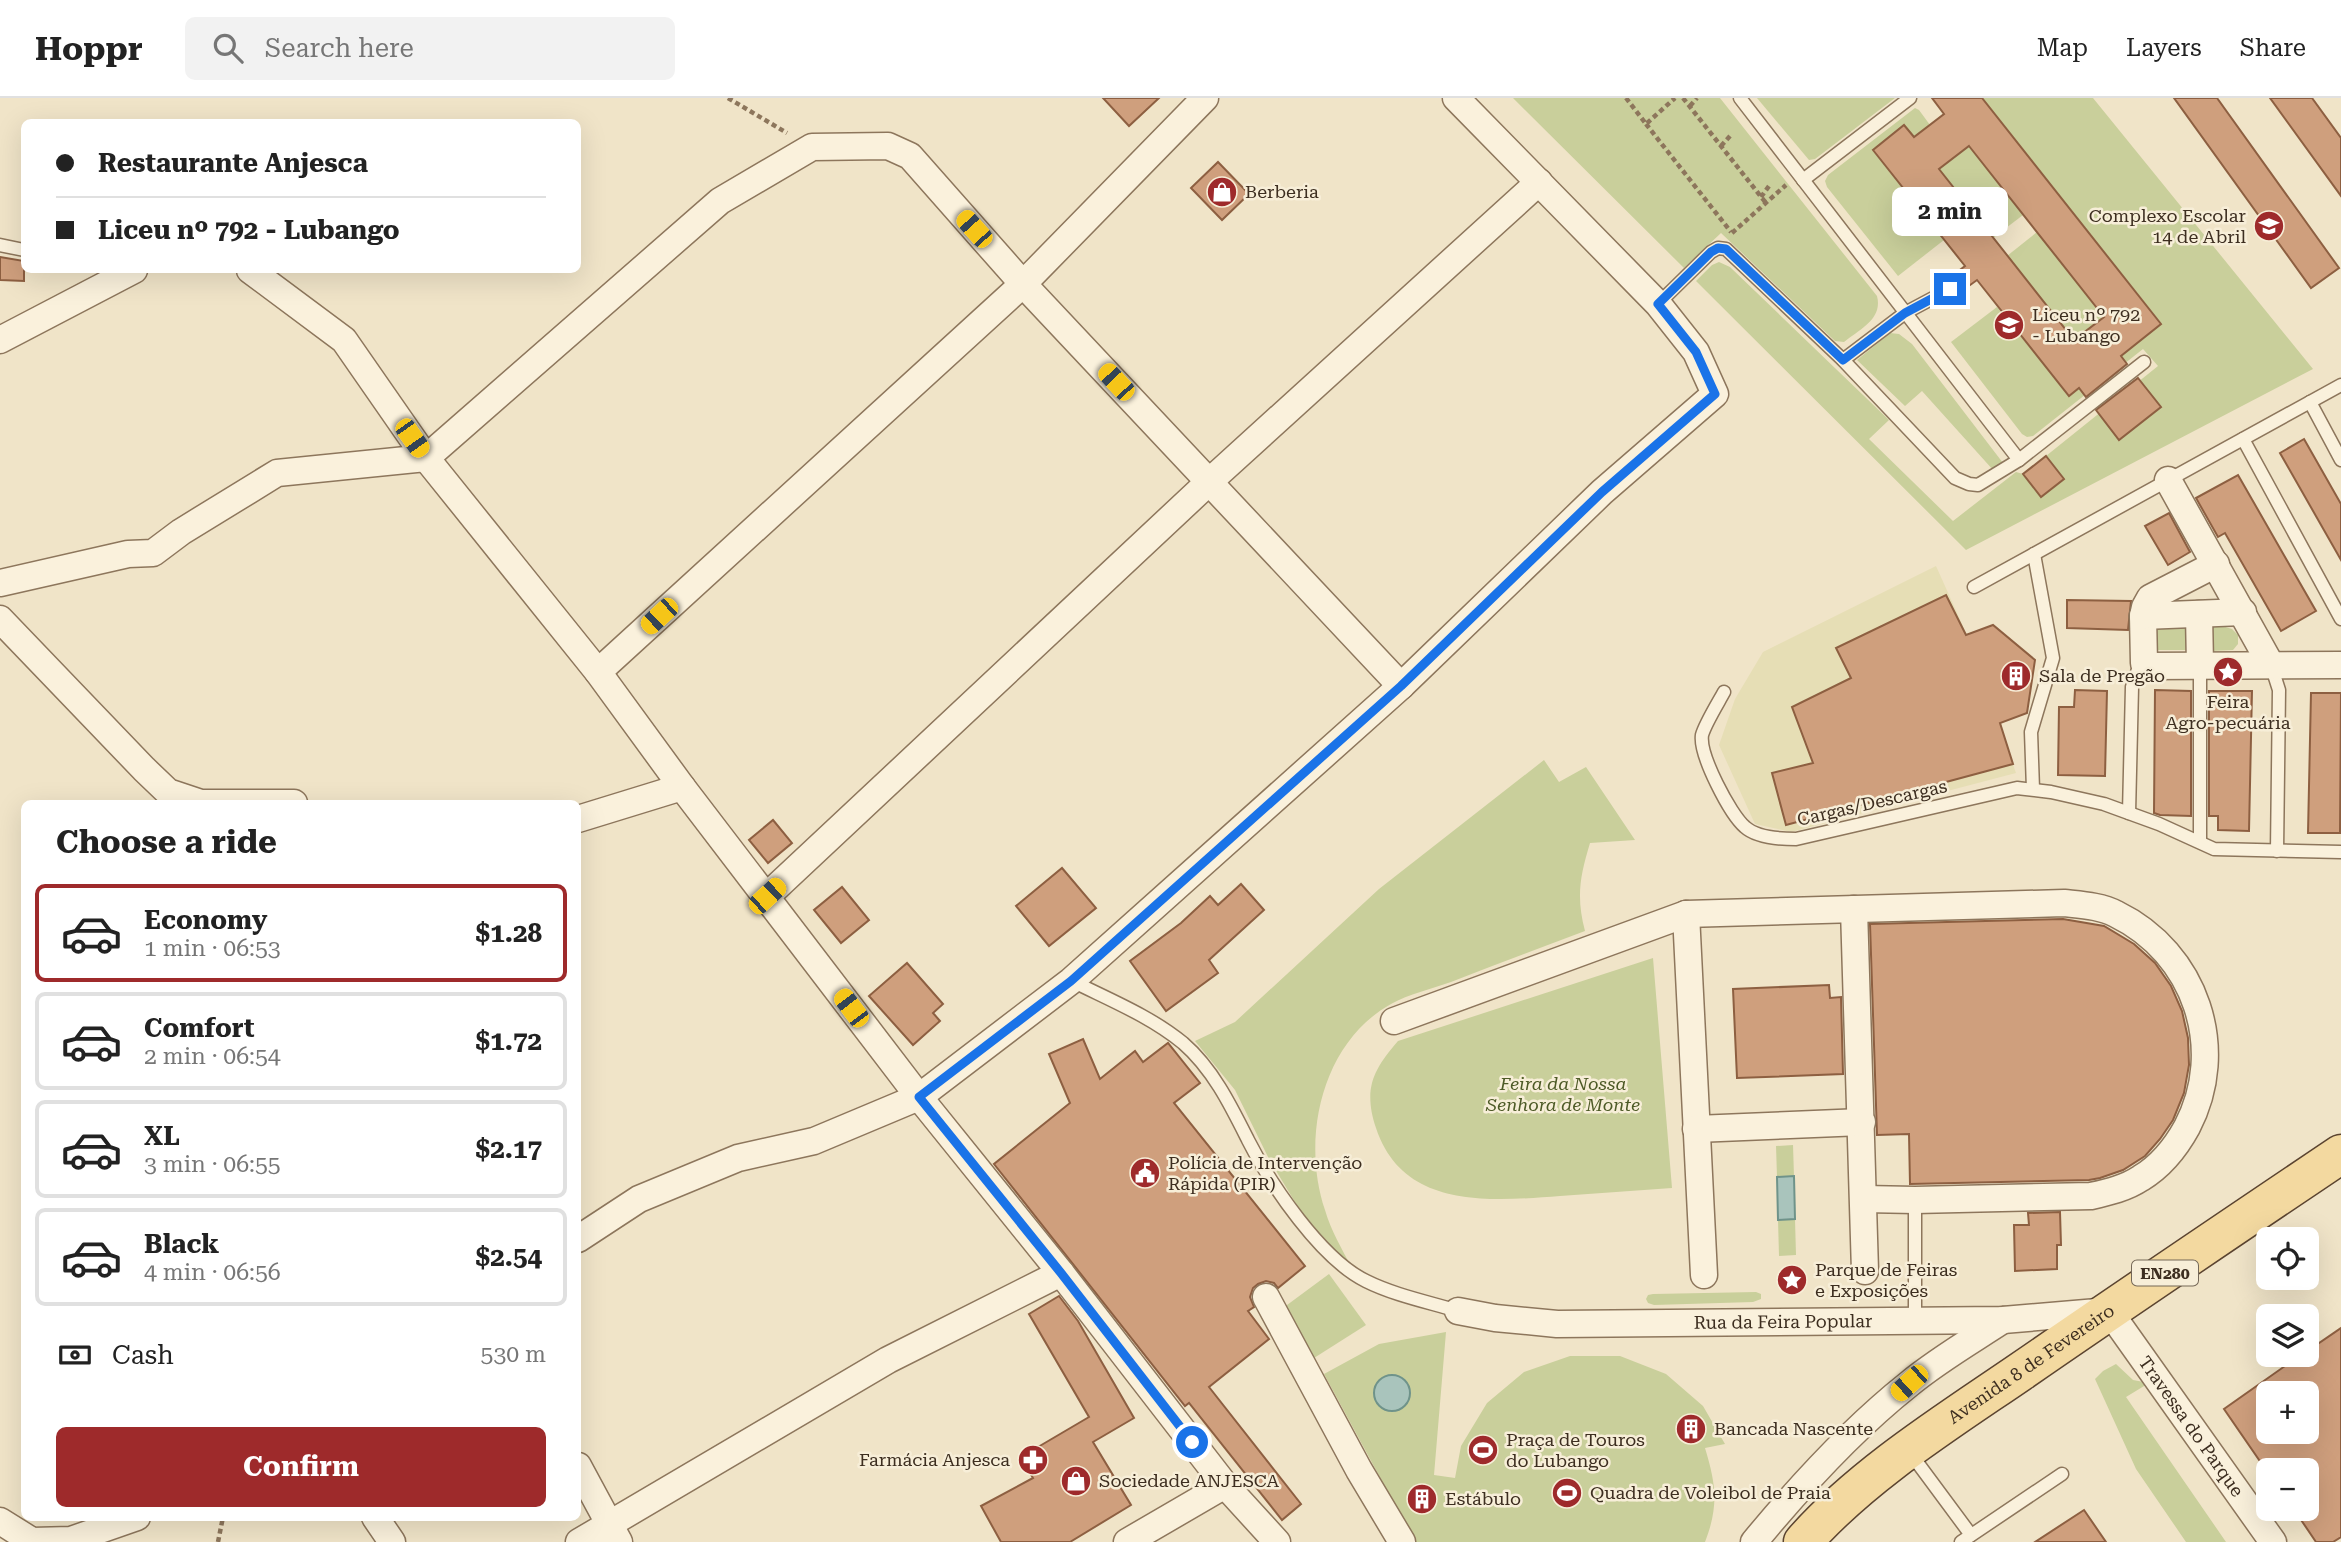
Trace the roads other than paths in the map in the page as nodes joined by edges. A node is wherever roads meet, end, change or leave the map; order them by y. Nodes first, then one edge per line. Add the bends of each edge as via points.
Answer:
1 (1205, 98) edge
2 (1456, 98) edge
3 (1740, 98) edge
4 (1910, 98) edge
5 (1801, 177) junction
6 (1539, 182) junction
7 (0, 245) edge
8 (21, 249) edge
9 (122, 273) edge
10 (254, 273) edge
11 (1023, 284) junction
12 (1950, 289) dead end
13 (1658, 304) junction
14 (1905, 313) junction
15 (0, 340) edge
16 (1843, 360) junction
17 (2144, 362) dead end
18 (2341, 385) edge
19 (2310, 402) junction
20 (2243, 439) junction
21 (426, 458) junction
22 (2019, 460) junction
23 (2341, 460) edge
24 (2168, 480) junction
25 (1210, 481) junction
26 (2034, 554) junction
27 (2216, 564) junction
28 (0, 583) edge
29 (1974, 587) dead end
30 (2243, 612) junction
31 (2199, 614) junction
32 (2143, 616) junction
33 (0, 619) edge
34 (2341, 619) edge
35 (2143, 660) junction
36 (2341, 664) edge
37 (2200, 665) junction
38 (2271, 665) junction
39 (598, 672) junction
40 (1401, 686) junction
41 (1724, 692) dead end
42 (682, 787) junction
43 (2033, 789) junction
44 (192, 800) edge
45 (2129, 813) junction
46 (581, 818) edge
47 (2200, 842) junction
48 (2277, 851) junction
49 (2341, 852) edge
50 (767, 896) junction
51 (1854, 909) junction
52 (1686, 914) junction
53 (1071, 981) junction
54 (1394, 1021) dead end
55 (919, 1097) junction
56 (1862, 1122) junction
57 (1696, 1129) junction
58 (2341, 1154) edge
59 (1864, 1199) junction
60 (1915, 1200) junction
61 (581, 1237) edge
62 (1866, 1271) dead end
63 (1061, 1273) junction
64 (1704, 1275) dead end
65 (1266, 1297) dead end
66 (1458, 1311) joint
67 (2109, 1311) junction
68 (1915, 1319) junction
69 (2003, 1320) junction
70 (1909, 1451) junction
71 (581, 1471) edge
72 (2062, 1474) dead end
73 (1225, 1485) junction
74 (0, 1521) edge
75 (126, 1521) edge
76 (378, 1521) edge
77 (615, 1533) edge
78 (1966, 1539) edge
79 (392, 1542) edge
80 (579, 1542) edge
81 (1127, 1542) edge
82 (1277, 1542) edge
83 (1402, 1542) edge
84 (1754, 1542) edge
85 (1803, 1542) edge
86 (2273, 1542) edge

1 - 11 street
2 - 6 street
3 - 5 lane
4 - 5 lane
5 - 14 lane
6 - 13 street
6 - 25 street
7 - 8 lane
9 - 15 street
10 - 21 street via 344,340
11 - 21 street via 910,156 888,146 812,147 719,201
11 - 25 street
11 - 39 street
12 - 14 lane
13 - 16 lane via 1711,252 1726,249
13 - 40 street via 1696,352 1715,394 1602,492
14 - 16 lane
14 - 22 lane
16 - 22 lane via 1955,478 1978,485
17 - 22 lane
18 - 19 lane
19 - 20 lane
19 - 23 lane
20 - 24 lane
20 - 34 lane
21 - 28 street via 276,473 153,553 128,554
21 - 39 street
24 - 26 lane
24 - 27 street
25 - 40 street
25 - 50 street
26 - 29 lane
26 - 43 lane via 2053,658 2031,732
27 - 30 street
27 - 32 street via 2150,598
30 - 31 street
30 - 38 street
31 - 32 street
31 - 37 street
32 - 35 street
33 - 44 street via 168,792
35 - 37 street via 2150,666
35 - 45 lane via 2132,687
36 - 38 street
37 - 38 street
37 - 47 lane
38 - 48 lane via 2279,690
39 - 42 street
40 - 53 street
41 - 43 lane, Cargas/Descargas via 1702,736 1709,767 1728,807 1746,828 1774,838 1796,839 2017,788
42 - 46 street
42 - 50 street
43 - 45 lane, Cargas/Descargas
45 - 47 lane, Cargas/Descargas
47 - 48 lane, Cargas/Descargas via 2214,849
48 - 49 lane, Cargas/Descargas
50 - 55 street
51 - 52 street
51 - 56 street
51 - 60 street via 2064,903 2115,913 2165,952 2189,984 2201,1017 2206,1050 2203,1088 2179,1141 2142,1178 2091,1196
52 - 54 street
52 - 57 street
53 - 55 street
53 - 66 lane via 1144,1016 1184,1044 1228,1100 1290,1210 1344,1268 1367,1282
55 - 61 street via 814,1141 725,1163 639,1199
55 - 63 street
56 - 57 street
56 - 59 street
57 - 64 street
58 - 67 main road, Avenida 8 de Fevereiro / EN280
59 - 60 street
59 - 62 street
60 - 68 lane
63 - 73 street
63 - 77 street via 888,1360
65 - 83 street
66 - 68 street, Rua da Feira Popular via 1557,1324
67 - 69 street, Rua da Feira Popular
67 - 70 main road, Avenida 8 de Fevereiro / EN280
67 - 86 street, Travessa do Parque
68 - 69 street, Rua da Feira Popular
69 - 84 street via 1909,1383 1858,1428
70 - 78 lane
70 - 85 main road, Avenida 8 de Fevereiro / EN280 via 1871,1479
71 - 77 street
72 - 78 lane
73 - 81 street
73 - 82 street
74 - 75 street via 32,1541 45,1541 71,1540
76 - 79 street
77 - 80 street

